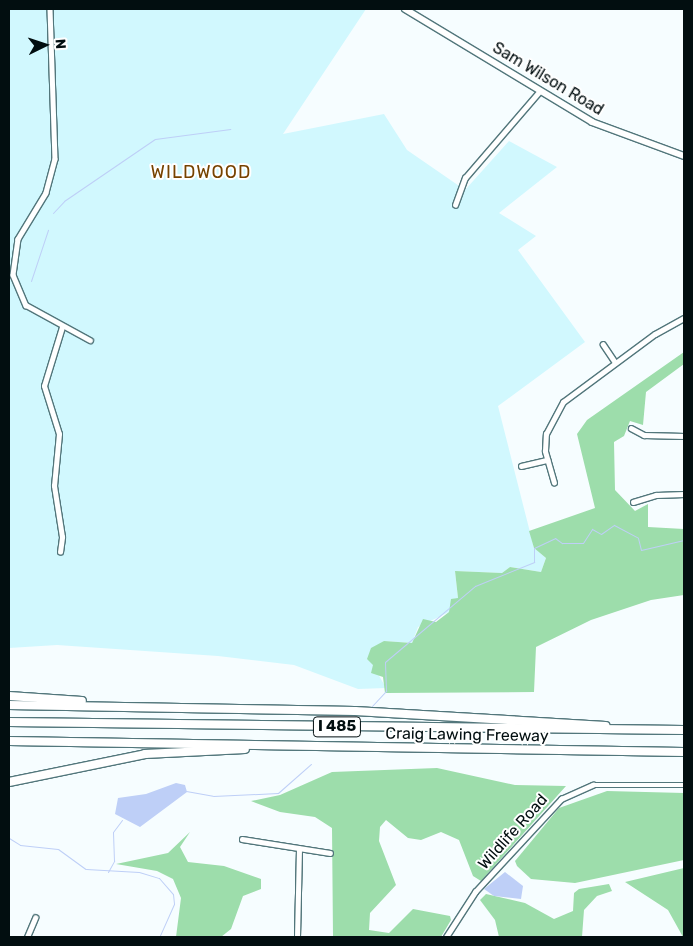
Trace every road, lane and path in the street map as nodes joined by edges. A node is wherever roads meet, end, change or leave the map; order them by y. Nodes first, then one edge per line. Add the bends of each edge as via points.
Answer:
1 (50, 9) edge
2 (405, 9) edge
3 (539, 92) junction
4 (684, 156) edge
5 (456, 205) dead end
6 (684, 318) edge
7 (62, 327) junction
8 (90, 340) dead end
9 (603, 344) dead end
10 (615, 362) junction
11 (631, 428) dead end
12 (684, 436) edge
13 (547, 460) junction
14 (521, 466) dead end
15 (554, 484) dead end
16 (684, 494) edge
17 (634, 502) dead end
18 (60, 552) dead end
19 (9, 696) edge
20 (9, 705) edge
21 (121, 706) junction
22 (9, 722) edge
23 (665, 730) junction
24 (684, 730) edge
25 (9, 742) edge
26 (262, 747) junction
27 (684, 752) edge
28 (9, 782) edge
29 (684, 785) edge
30 (242, 839) dead end
31 (299, 849) junction
32 (330, 853) dead end
33 (35, 918) dead end
34 (27, 937) edge
35 (297, 937) edge
36 (446, 937) edge

1 - 7 street via 55,159 46,193 18,239 13,275 26,305
2 - 3 street, Sam Wilson Road
3 - 4 street, Sam Wilson Road via 614,133
3 - 5 street via 465,178
6 - 10 street
7 - 8 street
7 - 18 street via 44,386 59,434 54,486 62,537
9 - 10 street
10 - 13 street via 573,392 554,414 546,434
11 - 12 street via 644,434
13 - 14 street
13 - 15 street
16 - 17 street
19 - 21 highway
20 - 21 highway
21 - 23 highway via 384,712
22 - 23 highway, Craig Lawing Freeway / I 485
23 - 24 highway, Craig Lawing Freeway / I 485
25 - 26 highway, Craig Lawing Freeway / I 485
26 - 27 highway, Craig Lawing Freeway / I 485
26 - 28 highway via 145,754
29 - 36 street, Wildlife Road via 593,785 561,798 475,892
30 - 31 street
31 - 32 street
31 - 35 street
33 - 34 street

